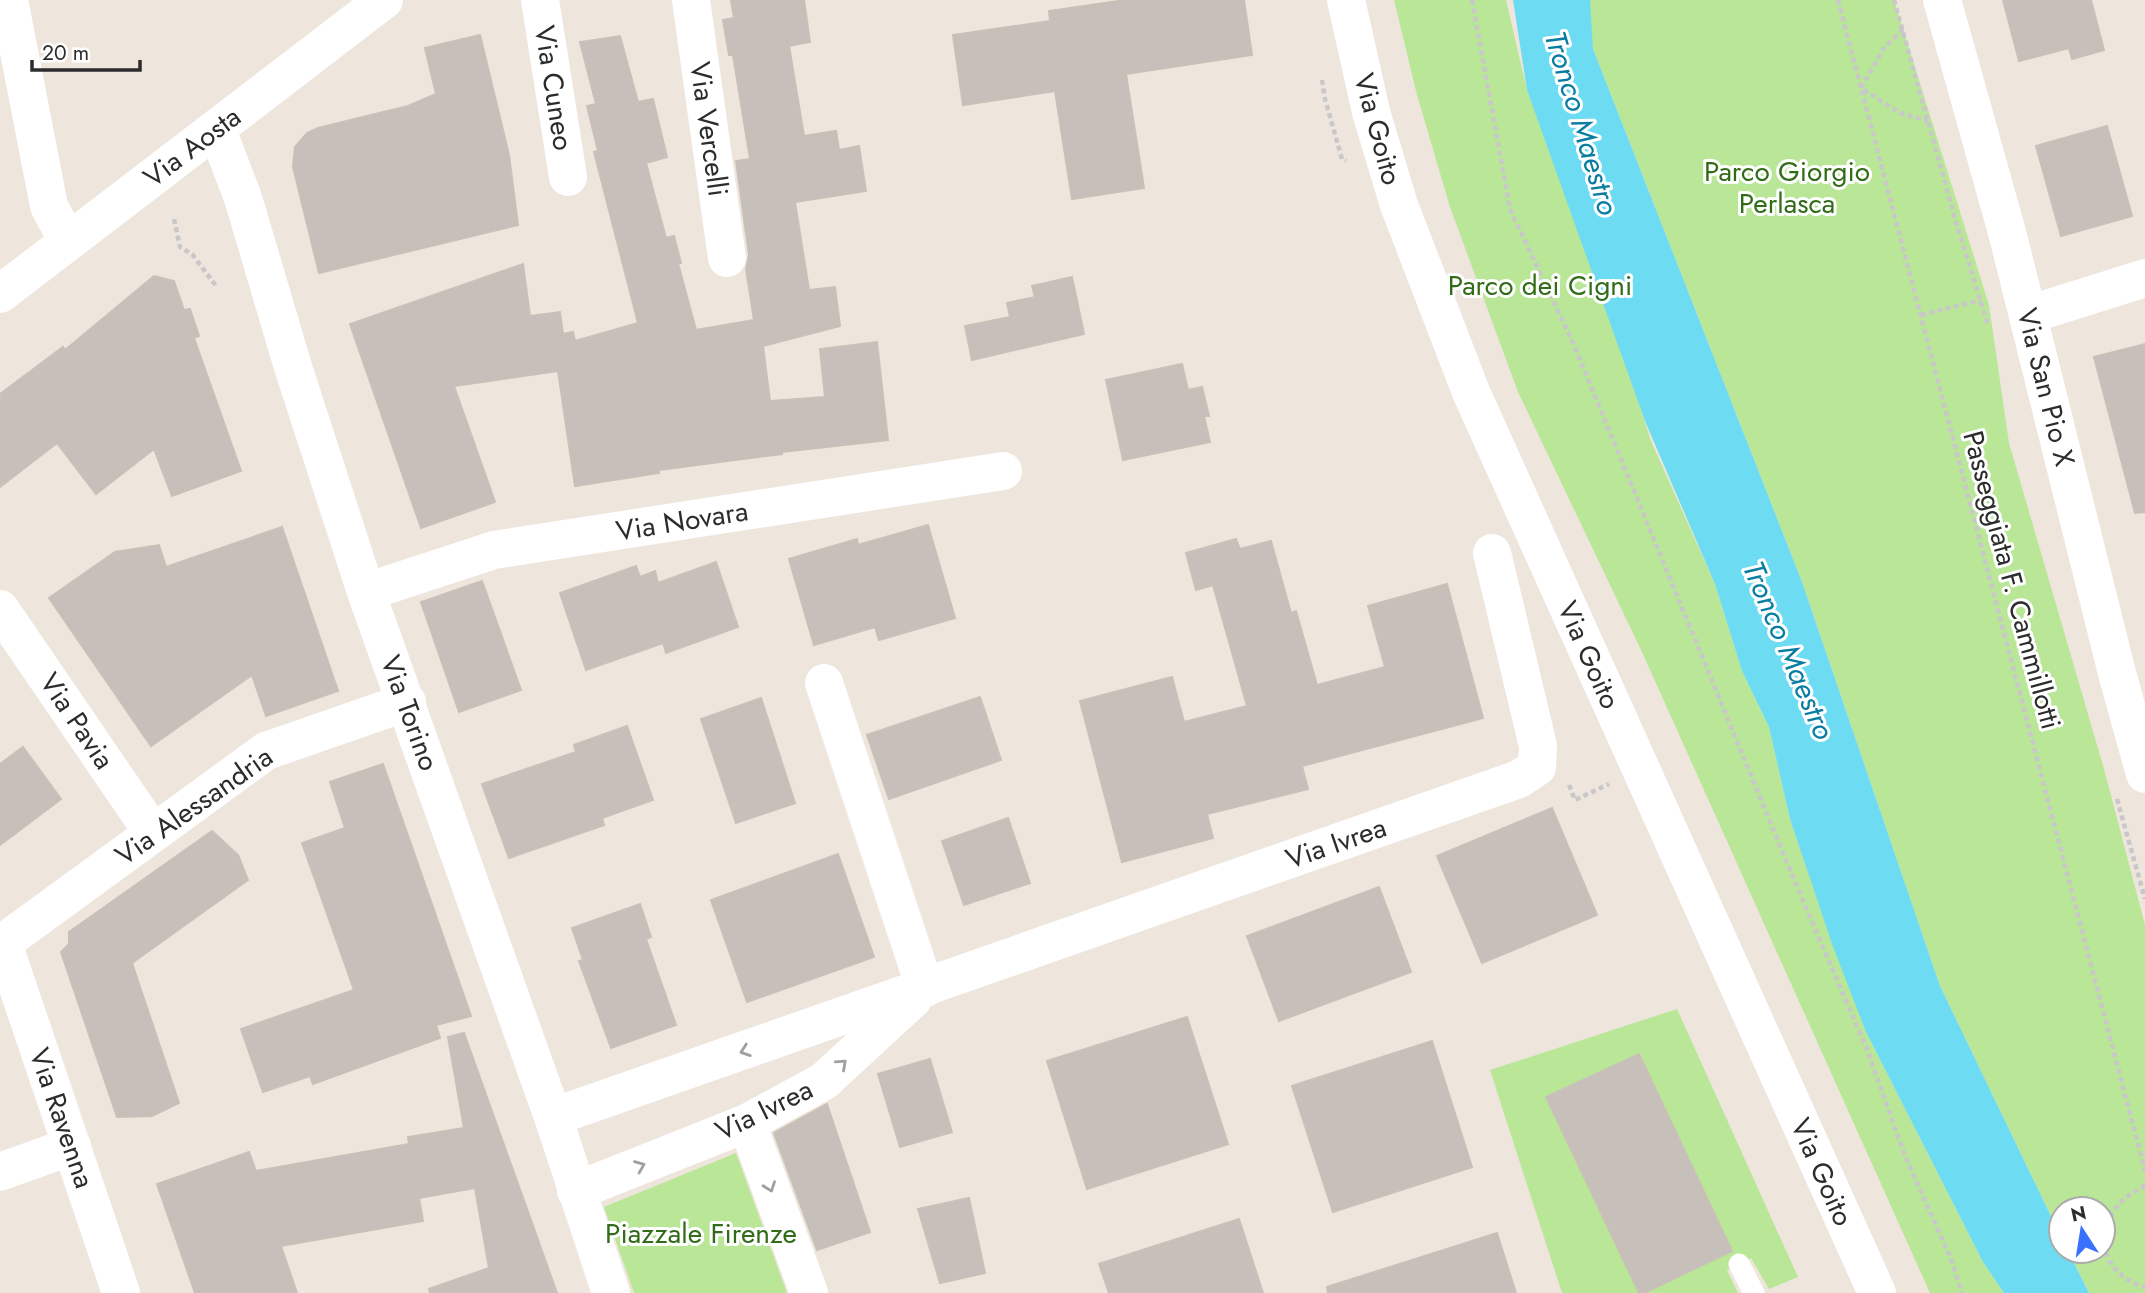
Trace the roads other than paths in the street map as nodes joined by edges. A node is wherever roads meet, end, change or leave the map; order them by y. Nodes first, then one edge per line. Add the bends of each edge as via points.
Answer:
1 (9, 0) edge
2 (384, 0) edge
3 (540, 0) edge
4 (691, 0) edge
5 (1346, 0) edge
6 (1942, 0) edge
7 (217, 130) junction
8 (568, 177) dead end
9 (68, 242) junction
10 (727, 258) dead end
11 (2145, 278) edge
12 (0, 294) edge
13 (2028, 315) junction
14 (1003, 471) dead end
15 (1492, 553) dead end
16 (366, 592) junction
17 (0, 609) edge
18 (824, 683) dead end
19 (407, 702) junction
20 (2142, 752) edge
21 (153, 833) junction
22 (1, 944) edge
23 (925, 988) junction
24 (553, 1117) junction
25 (747, 1123) junction
26 (72, 1146) junction
27 (0, 1172) edge
28 (576, 1191) junction
29 (1739, 1264) dead end
30 (121, 1293) edge
31 (611, 1293) edge
32 (810, 1293) edge
33 (1754, 1293) edge
34 (1877, 1293) edge

1 - 9 street via 49,206
2 - 7 street, Via Aosta
3 - 8 street, Via Cuneo
4 - 10 street, Via Vercelli
5 - 34 street, Via Goito via 1371,112 1399,205 1466,380
6 - 13 street, Via San Pio X
7 - 9 street, Via Aosta
7 - 16 street, Via Torino via 243,198
9 - 12 street, Via Aosta
11 - 13 street
13 - 20 street, Via San Pio X
14 - 16 street, Via Novara via 494,550
15 - 23 street, Via Ivrea via 1538,746 1538,767 1519,779
16 - 19 street, Via Torino
17 - 21 street, Via Pavia
18 - 23 street
19 - 21 street, Via Alessandria via 266,751
19 - 24 street, Via Torino
21 - 22 street, Via Alessandria
22 - 26 street, Via Ravenna
23 -> 24 street, Via Ivrea
25 -> 23 street, Via Ivrea via 824,1081
24 - 28 street, Via Torino
28 -> 25 street, Via Ivrea
25 -> 32 street
26 - 27 street
26 - 30 street, Via Ravenna
28 - 31 street, Via Torino
29 - 33 lane

